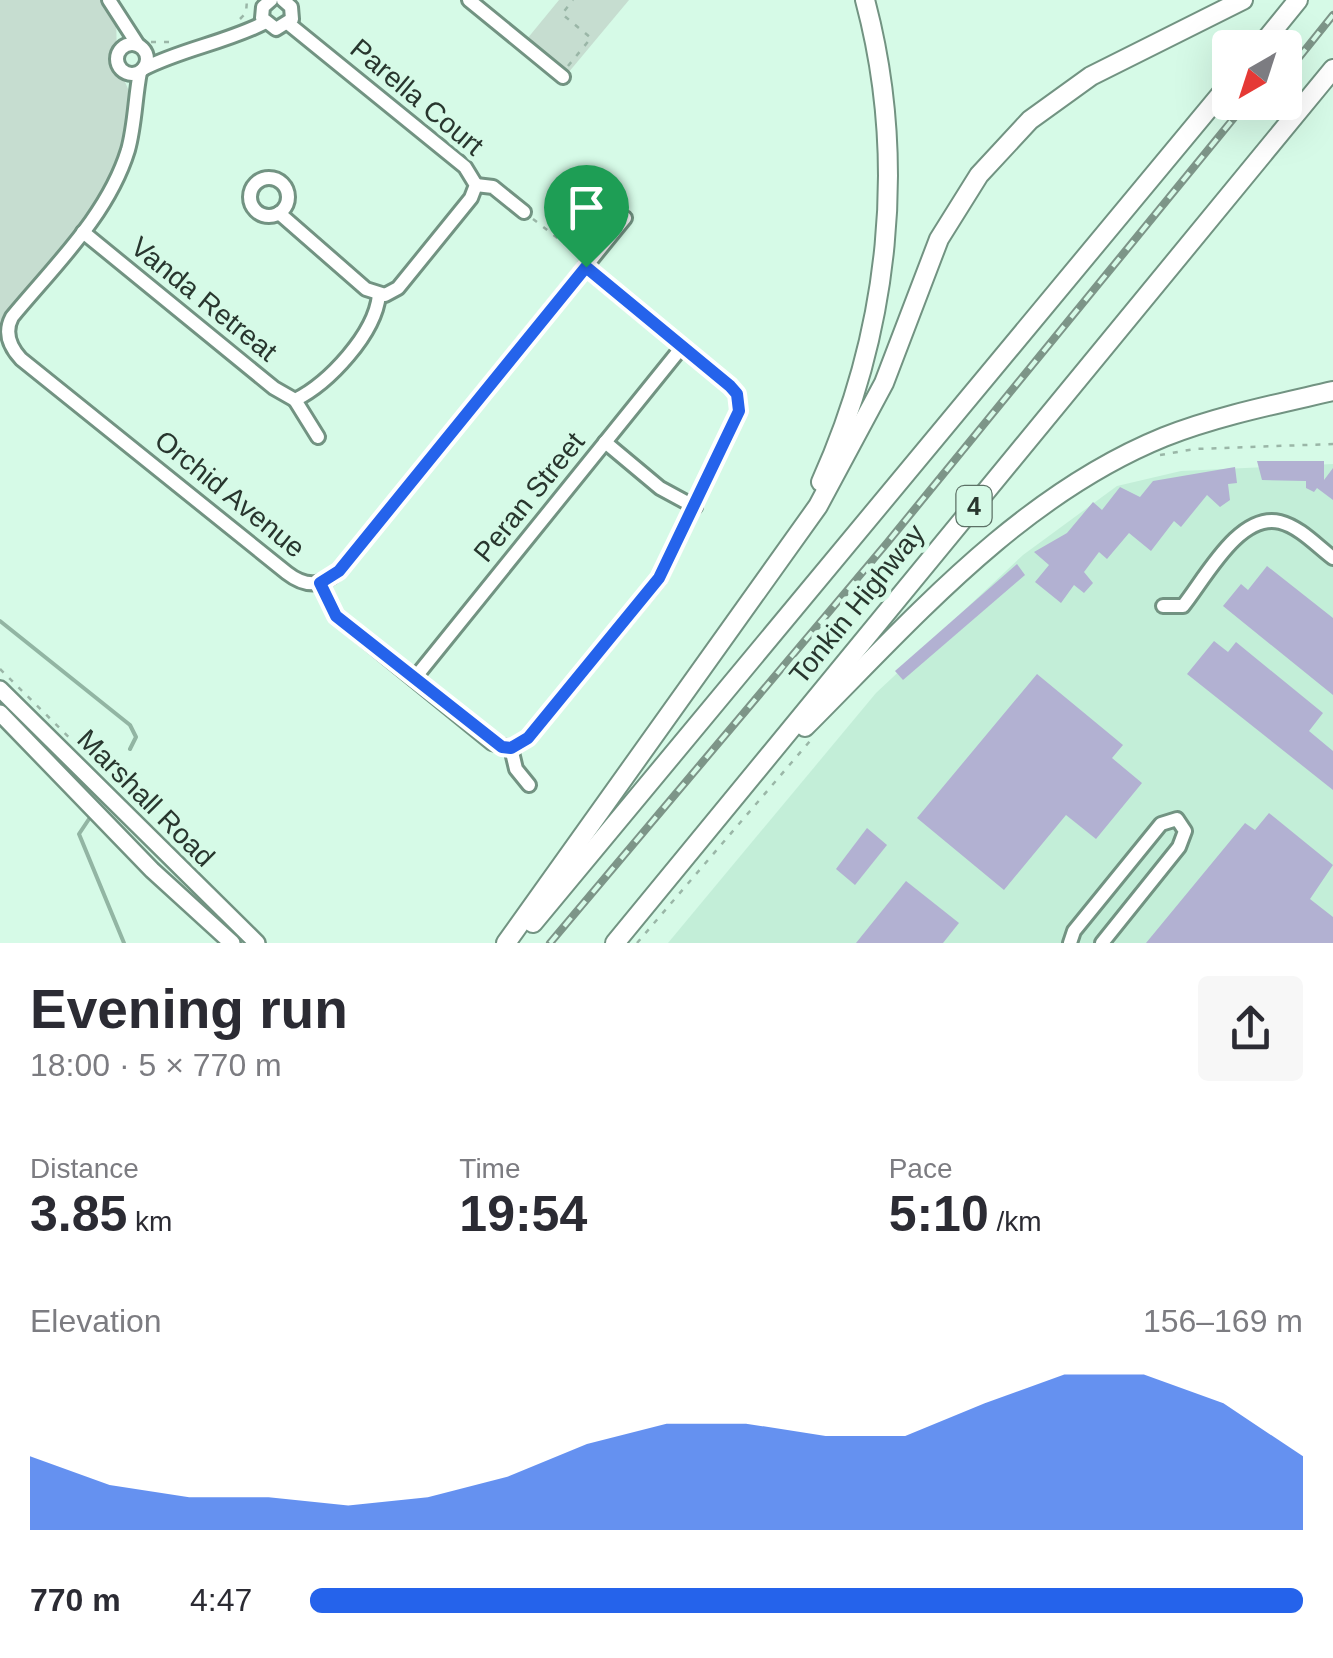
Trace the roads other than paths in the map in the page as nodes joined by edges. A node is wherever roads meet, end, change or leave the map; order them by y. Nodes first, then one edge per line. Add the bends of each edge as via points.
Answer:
1 (469, 0) edge
2 (865, 0) edge
3 (1243, 0) edge
4 (1298, 0) edge
5 (267, 1) edge
6 (287, 1) edge
7 (112, 6) edge
8 (264, 23) junction
9 (289, 24) junction
10 (1274, 30) edge
11 (142, 44) junction
12 (175, 48) junction
13 (117, 53) junction
14 (1333, 68) edge
15 (122, 71) junction
16 (141, 71) junction
17 (561, 76) road end
18 (134, 103) junction
19 (1212, 105) edge
20 (476, 185) junction
21 (524, 212) road end
22 (279, 213) dead end
23 (625, 218) dead end
24 (84, 232) junction
25 (588, 264) junction
26 (379, 295) junction
27 (4, 330) edge
28 (682, 347) junction
29 (1333, 391) edge
30 (295, 400) junction
31 (318, 437) dead end
32 (605, 442) junction
33 (695, 506) junction
34 (1333, 558) edge
35 (772, 570) junction
36 (320, 583) junction
37 (1163, 606) dead end
38 (414, 679) junction
39 (0, 689) edge
40 (0, 713) edge
41 (511, 748) junction
42 (529, 785) dead end
43 (232, 943) edge
44 (257, 943) edge
45 (506, 943) edge
46 (517, 943) edge
47 (617, 943) edge
48 (1070, 943) edge
49 (1102, 943) edge

1 - 17 street
2 - 35 highway via 888,148 881,281 844,424
3 - 35 highway via 1060,96 979,175 939,238 857,437
4 - 10 highway
5 - 8 street
6 - 9 street
7 - 11 street
7 - 13 street
8 - 9 street via 276,30
8 - 12 street via 222,43
9 - 20 street, Parella Court via 464,167
11 - 12 street
11 - 13 street
11 - 16 street via 147,57
12 - 16 street
13 - 15 street
14 - 47 highway, Tonkin Highway / 4
15 - 16 street
15 - 18 street, Orchid Avenue
16 - 18 street, Orchid Avenue
18 - 24 street, Orchid Avenue via 126,154
19 - 46 highway, Tonkin Highway
20 - 21 street via 493,187
20 - 26 street, Parella Court via 398,288
22 - 26 street
23 - 25 street, Orchid Avenue
24 - 27 street, Orchid Avenue
24 - 30 street, Vanda Retreat
25 - 28 street
25 - 36 street, Orchid Avenue via 339,571
26 - 30 street via 368,327 324,380
27 - 36 street, Orchid Avenue via 21,358 287,573
28 - 32 street, Peran Street
28 - 33 street via 730,386 739,402
29 - 47 highway via 1167,436 1028,517 937,594 798,734
30 - 31 street, Vanda Retreat
32 - 33 street via 660,488
32 - 38 street, Peran Street
33 - 41 street via 652,587 528,738
34 - 37 street via 1296,528 1261,521 1245,529 1183,606
35 - 45 highway
36 - 38 street via 336,616
38 - 41 street via 492,743
39 - 44 main road, Marshall Road
40 - 43 main road, Marshall Road
41 - 42 street via 516,770
48 - 49 street via 1161,824 1177,819 1185,831 1179,847

